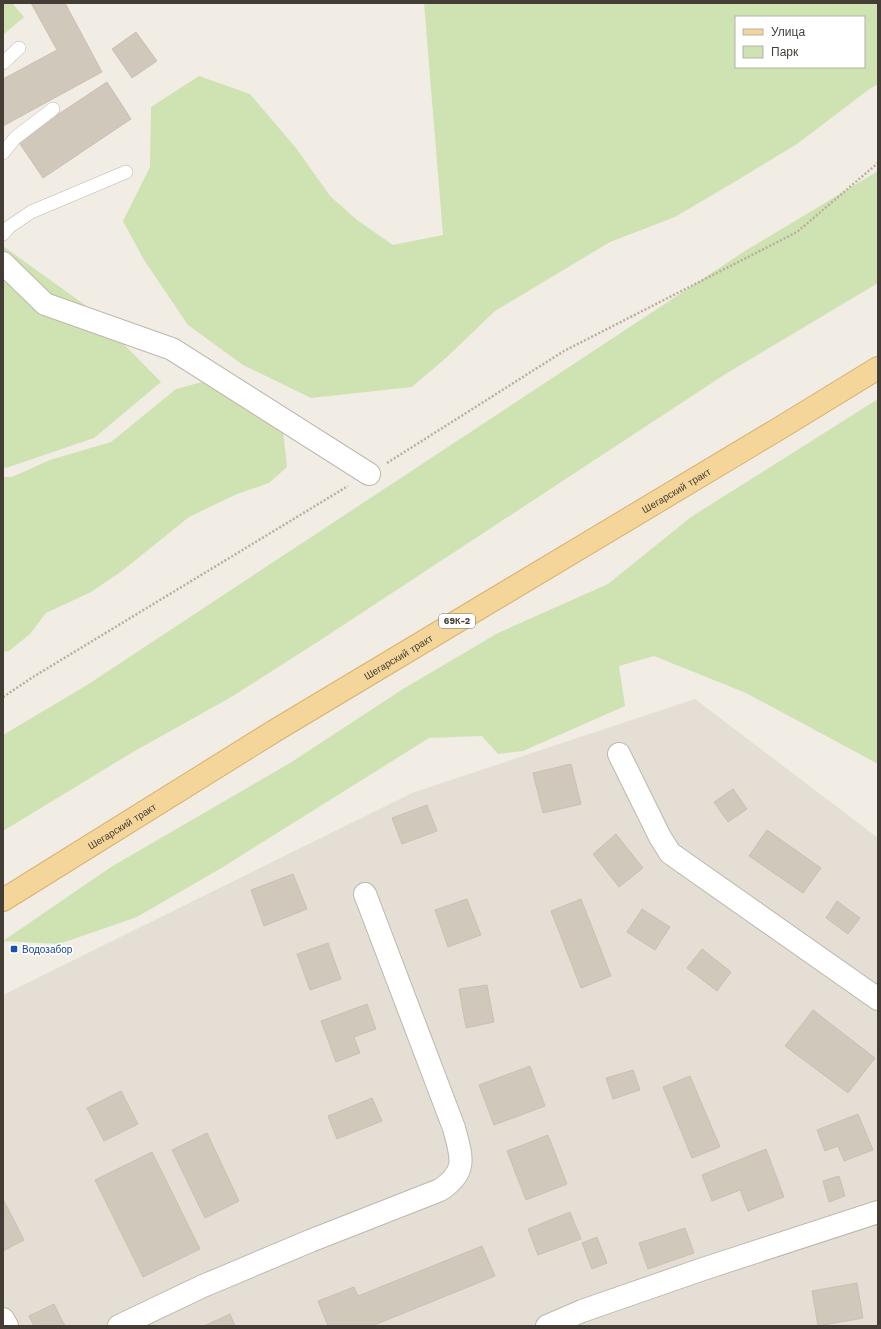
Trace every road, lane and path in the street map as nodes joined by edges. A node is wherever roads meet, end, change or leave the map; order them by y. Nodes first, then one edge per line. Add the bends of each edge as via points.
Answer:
1 (19, 48) dead end
2 (3, 62) edge
3 (53, 109) dead end
4 (3, 153) edge
5 (878, 163) edge
6 (126, 172) dead end
7 (3, 234) edge
8 (3, 263) edge
9 (878, 368) edge
10 (369, 474) junction
11 (3, 697) edge
12 (618, 754) dead end
13 (365, 894) dead end
14 (3, 900) edge
15 (878, 999) edge
16 (878, 1212) edge
17 (3, 1320) edge
18 (7, 1326) edge
19 (119, 1326) edge
20 (547, 1326) edge

1 - 2 lane
3 - 4 lane via 15,138
5 - 10 path via 797,232 564,351
6 - 7 lane via 31,212
8 - 10 street via 45,304 172,350
9 - 14 main road, Шегарский тракт / 69К-2 via 276,730
10 - 11 path
12 - 15 street via 670,853
13 - 19 street via 454,1128 461,1155 461,1166 457,1176 440,1190 203,1286
16 - 20 street via 696,1271
17 - 18 street

